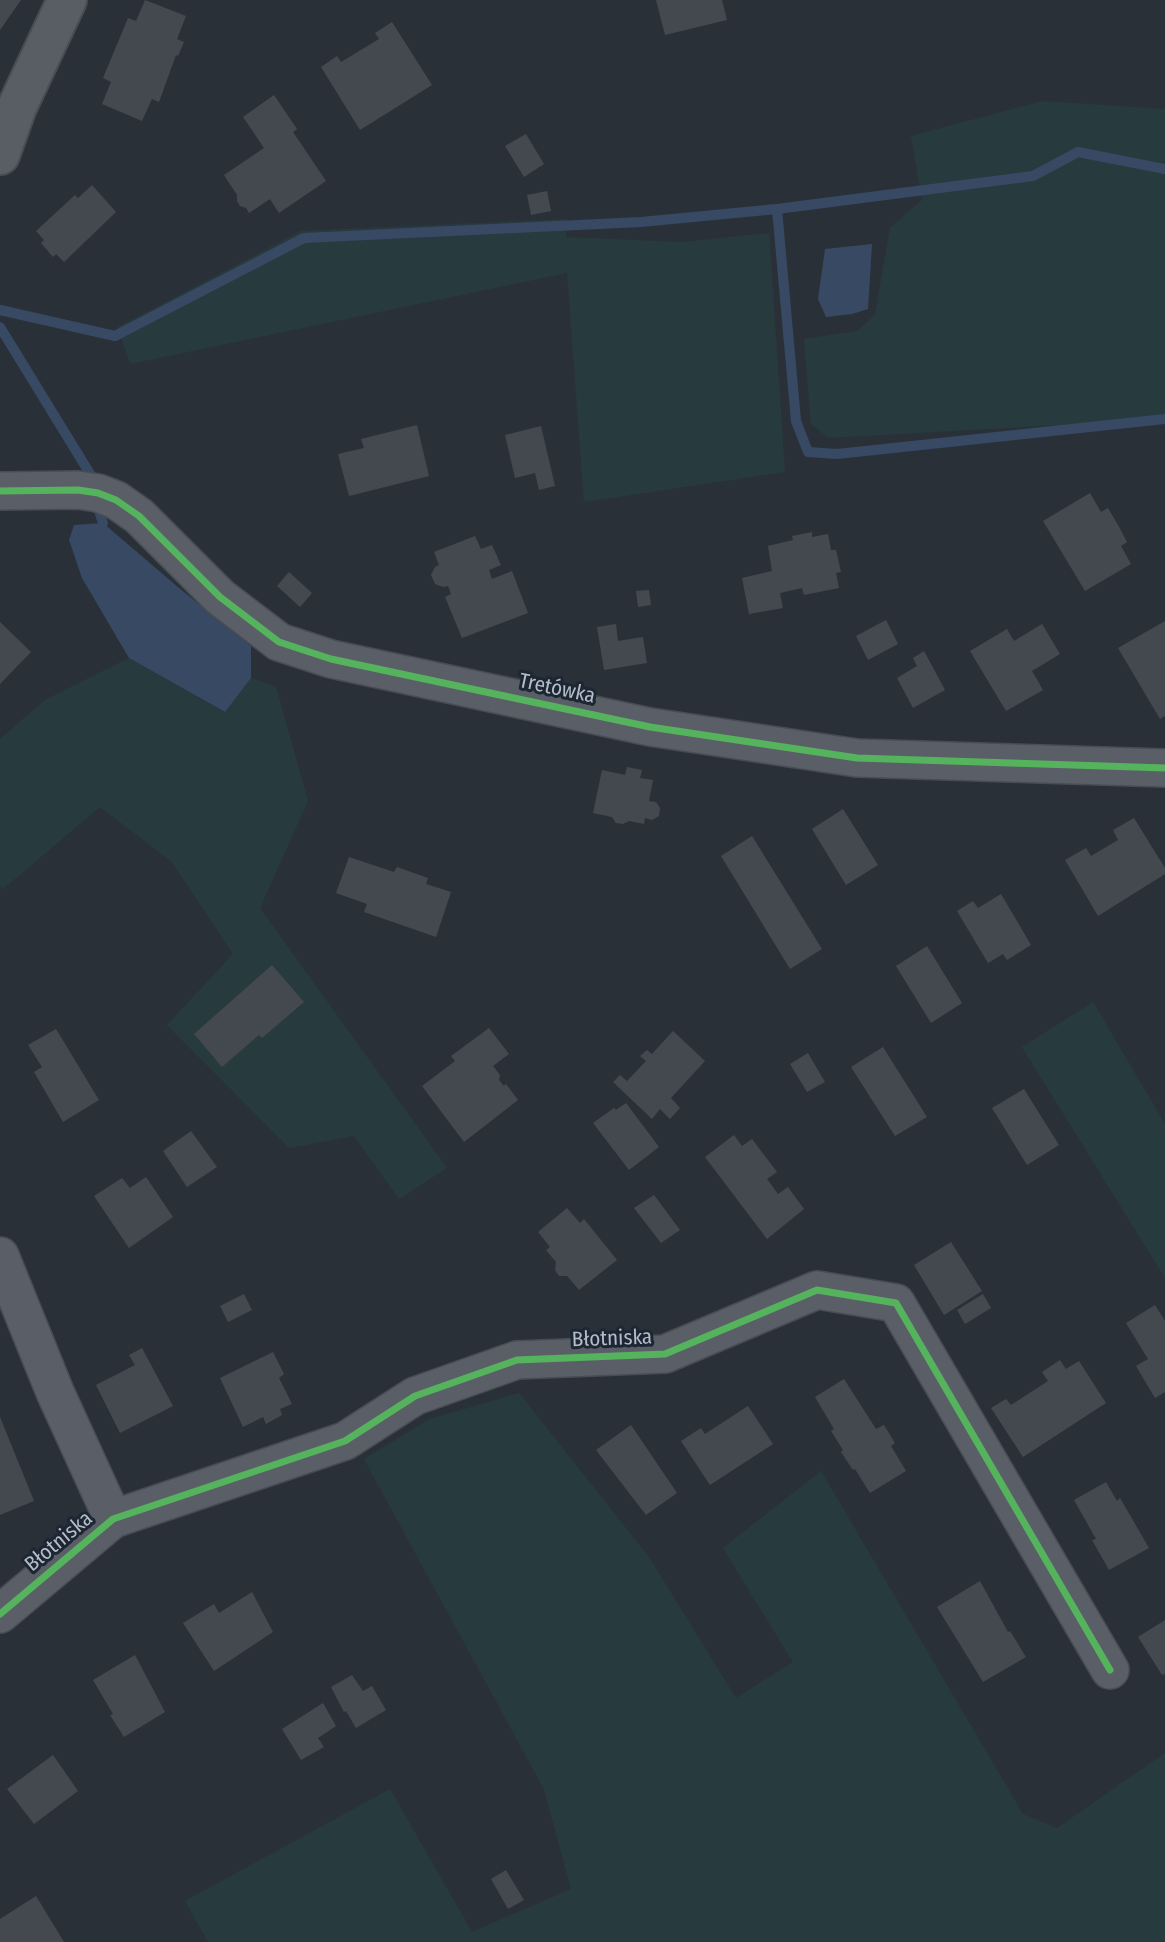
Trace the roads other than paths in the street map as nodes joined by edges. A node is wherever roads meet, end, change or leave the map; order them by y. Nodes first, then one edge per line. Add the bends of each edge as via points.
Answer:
1 (68, 0) edge
2 (0, 155) edge
3 (0, 491) edge
4 (1165, 768) edge
5 (0, 1256) edge
6 (113, 1519) junction
7 (0, 1614) edge
8 (1110, 1670) dead end

1 - 2 street via 17,107
3 - 4 street, Tretówka via 78,489 116,500 139,516 220,597 279,642 331,659 650,727 857,758
5 - 6 street, Błotniska
6 - 7 street, Błotniska
6 - 8 street, Błotniska via 345,1441 415,1396 517,1360 665,1354 817,1290 897,1303

